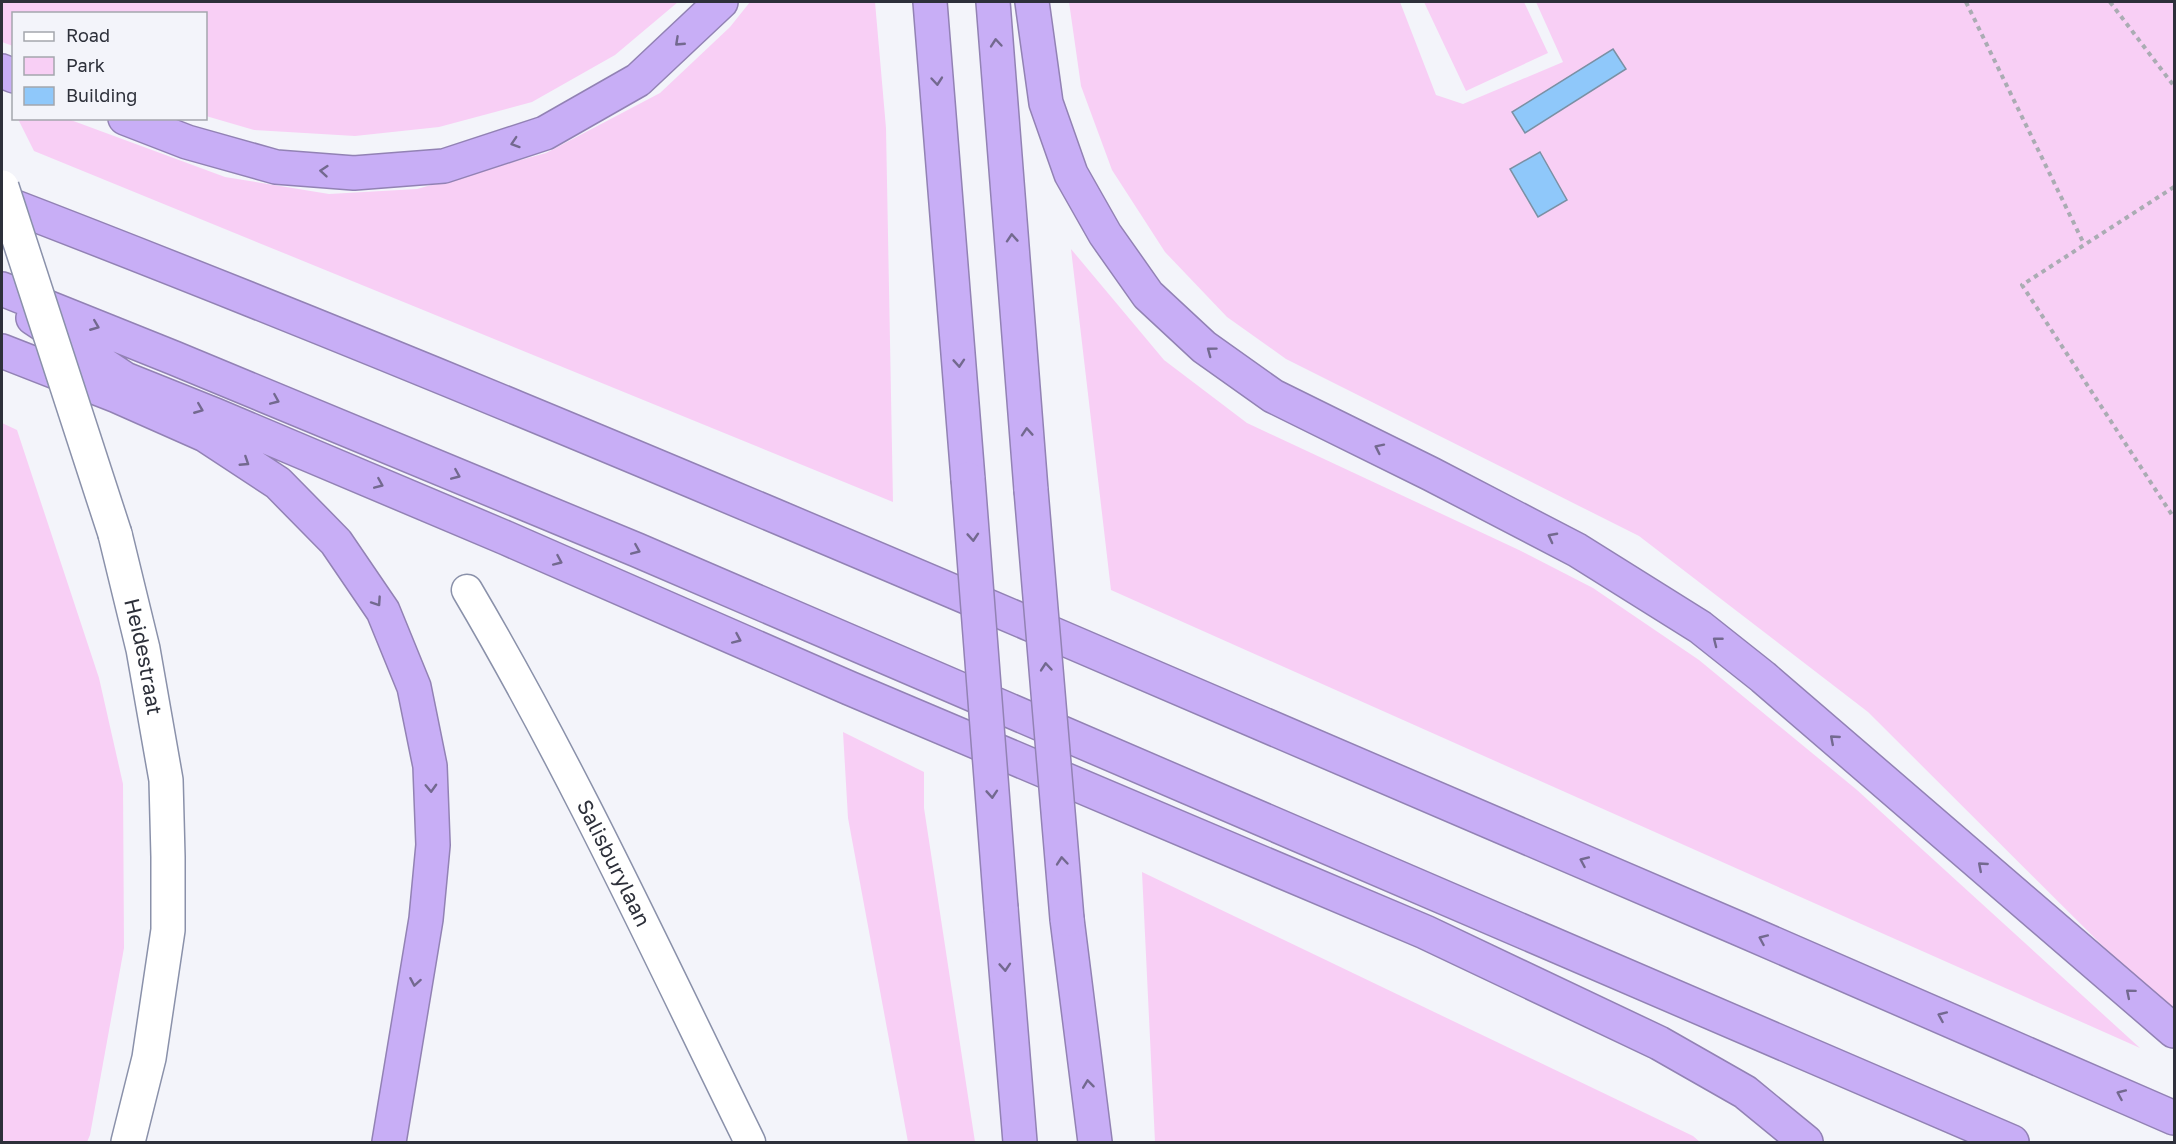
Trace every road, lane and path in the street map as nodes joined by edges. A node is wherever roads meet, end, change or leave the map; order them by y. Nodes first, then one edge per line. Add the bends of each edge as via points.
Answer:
1 (721, 2) edge
2 (930, 2) edge
3 (993, 2) edge
4 (1032, 2) edge
5 (1965, 2) edge
6 (2110, 2) edge
7 (2175, 86) edge
8 (130, 120) edge
9 (2, 187) edge
10 (2175, 187) edge
11 (2, 202) edge
12 (2084, 244) junction
13 (2, 289) edge
14 (2, 297) edge
15 (2, 351) edge
16 (2175, 518) edge
17 (467, 590) dead end
18 (2175, 1031) edge
19 (2175, 1118) edge
20 (128, 1143) edge
21 (389, 1143) edge
22 (750, 1143) edge
23 (1020, 1143) edge
24 (1095, 1143) edge
25 (1806, 1143) edge
26 (2012, 1143) edge

1 -> 8 highway via 638,80 544,133 444,166 354,173 276,167 187,142
2 -> 23 highway, bridge
24 -> 3 highway, bridge via 1067,919
18 -> 4 highway via 1700,627 1577,550 1273,396 1204,347 1148,295 1105,234 1071,174 1046,103
5 - 12 path
6 - 7 path
9 - 20 main road, Heidestraat, bridge via 116,534 143,649 166,780 168,930 149,1058
10 - 12 path
19 -> 11 highway via 1475,813 680,474 188,273
12 - 16 path via 2022,285
13 -> 26 highway via 637,550
14 -> 25 highway via 125,380 474,524 1425,932 1668,1049 1745,1092
15 -> 21 highway via 205,435 278,483 336,542 383,611 414,687 430,766 434,845 426,919
17 - 22 street, Salisburylaan via 581,799

